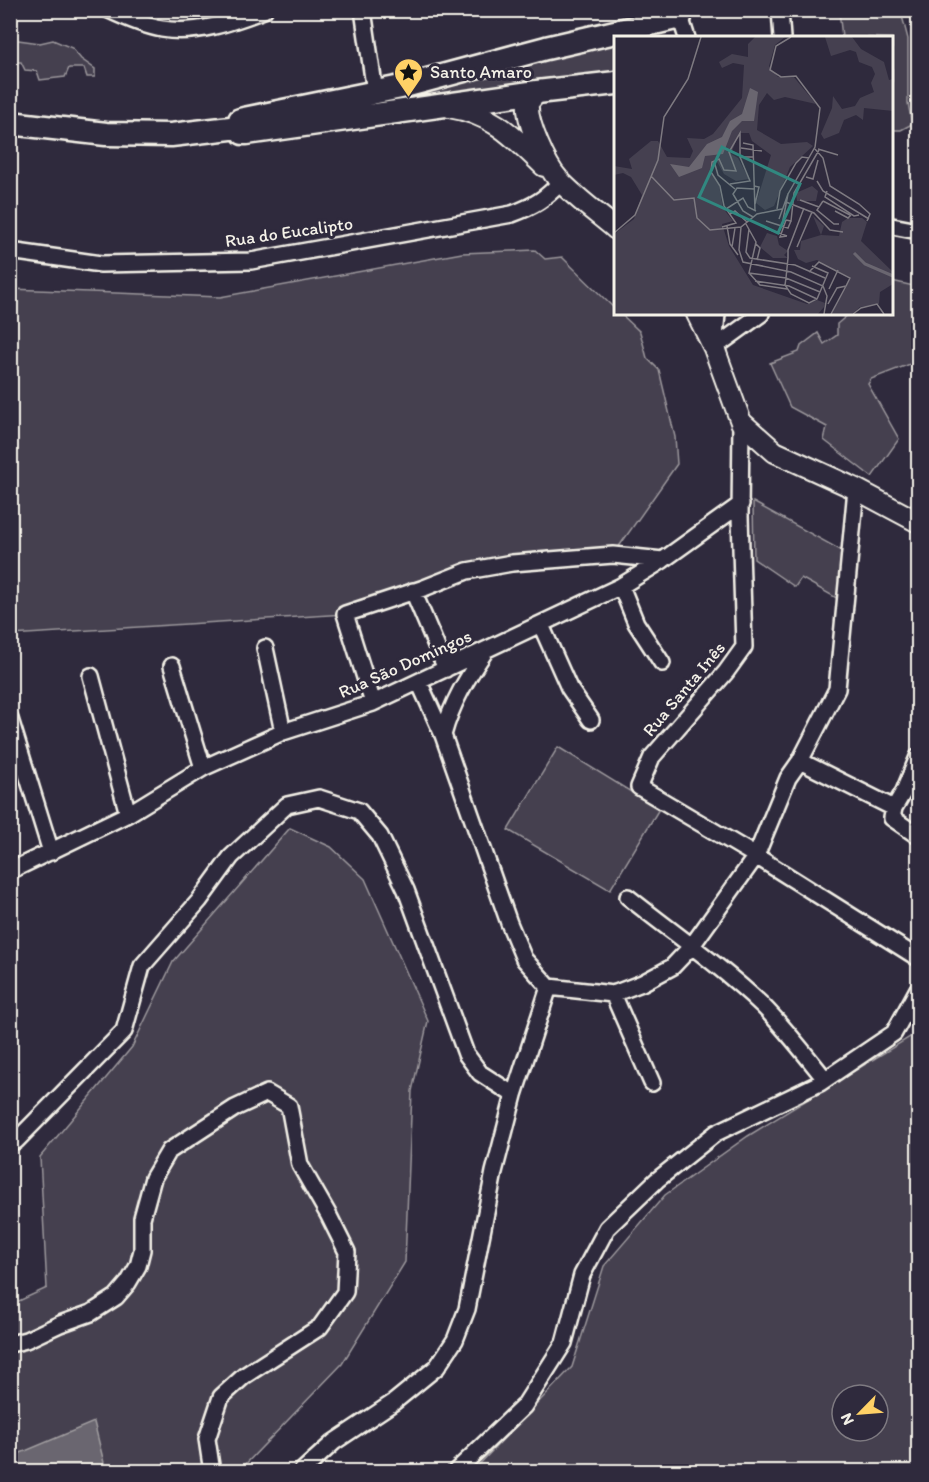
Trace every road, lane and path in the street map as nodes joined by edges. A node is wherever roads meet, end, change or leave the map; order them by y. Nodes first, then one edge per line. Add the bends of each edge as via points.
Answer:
1 (109, 10) edge
2 (264, 10) edge
3 (363, 10) edge
4 (780, 10) edge
5 (682, 22) edge
6 (782, 36) edge
7 (614, 83) edge
8 (375, 92) junction
9 (537, 92) junction
10 (439, 106) junction
11 (378, 115) junction
12 (10, 123) edge
13 (239, 127) junction
14 (559, 180) junction
15 (893, 226) edge
16 (614, 228) edge
17 (918, 231) edge
18 (10, 251) edge
19 (698, 315) edge
20 (717, 315) edge
21 (760, 315) edge
22 (714, 348) junction
23 (741, 422) junction
24 (856, 489) junction
25 (741, 504) junction
26 (918, 522) edge
27 (663, 560) junction
28 (621, 586) junction
29 (413, 591) junction
30 (541, 625) junction
31 (265, 648) dead end
32 (486, 650) junction
33 (662, 663) dead end
34 (172, 666) dead end
35 (446, 669) junction
36 (91, 676) dead end
37 (419, 682) junction
38 (373, 703) junction
39 (10, 719) edge
40 (591, 720) dead end
41 (283, 732) junction
42 (443, 735) junction
43 (918, 757) edge
44 (800, 761) junction
45 (203, 768) junction
46 (894, 808) junction
47 (128, 814) junction
48 (918, 836) edge
49 (51, 852) junction
50 (756, 856) junction
51 (10, 871) edge
52 (628, 897) dead end
53 (691, 947) junction
54 (918, 958) edge
55 (549, 987) junction
56 (918, 989) edge
57 (613, 994) junction
58 (825, 1079) junction
59 (652, 1083) dead end
60 (514, 1095) junction
61 (12, 1139) edge
62 (10, 1344) edge
63 (212, 1472) edge
64 (301, 1472) edge
65 (455, 1472) edge

1 - 2 street via 163,30 216,26
3 - 8 street
4 - 6 street
5 - 8 main road via 546,48
7 - 9 main road
8 - 11 main road
8 - 13 main road via 240,120
9 - 10 main road
9 - 14 street via 528,103 529,119
10 - 11 main road
10 - 14 street via 473,112 496,123
11 - 13 main road via 247,133
12 - 13 main road via 106,134 160,135
14 - 16 street
14 - 18 street, Rua do Eucalipto via 546,198 512,214 251,261 101,264
15 - 17 street
19 - 22 street
20 - 22 street
21 - 22 street
22 - 23 street
23 - 24 street via 775,452
23 - 25 street, Rua Santa Inês
24 - 26 street
24 - 44 street via 837,689
25 - 27 street, Rua São Domingos
25 - 50 street, Rua Santa Inês via 744,647 652,757 639,787
27 - 28 street, Rua São Domingos
27 - 29 street via 613,555 512,563 467,571
28 - 30 street, Rua São Domingos
28 - 33 street via 636,623
29 - 35 street
29 - 38 street via 345,614
30 - 32 street, Rua São Domingos
30 - 40 street via 569,688
31 - 41 street
32 - 35 street, Rua São Domingos
32 - 42 street via 450,710
34 - 45 street
35 - 37 street, Rua São Domingos
36 - 47 street
37 - 38 street, Rua São Domingos
37 - 42 street
38 - 41 street, Rua São Domingos
39 - 49 street
41 - 45 street, Rua São Domingos
42 - 55 street via 524,959
43 - 46 street
44 - 46 street
44 - 50 street via 788,778
45 - 47 street, Rua São Domingos
46 - 48 street via 892,818
47 - 49 street, Rua São Domingos
49 - 51 street, Rua São Domingos
50 - 53 street
50 - 54 street
52 - 53 street
53 - 57 street via 672,967
53 - 58 street via 762,1005
55 - 57 street
55 - 60 street
56 - 58 street via 894,1033
57 - 59 street
58 - 65 street via 716,1133 657,1180 607,1228 582,1275 564,1343 524,1406
60 - 61 street via 480,1073 466,1054 406,890 380,836 359,811 319,798 287,805 231,857 200,901 142,966 124,1031
60 - 64 street via 494,1172 467,1309 455,1340 437,1367 334,1442
62 - 63 street via 91,1313 116,1297 128,1283 142,1250 142,1218 153,1178 169,1151 235,1108 267,1093 289,1106 300,1165 347,1252 345,1292 320,1327 244,1376 221,1397 207,1439

